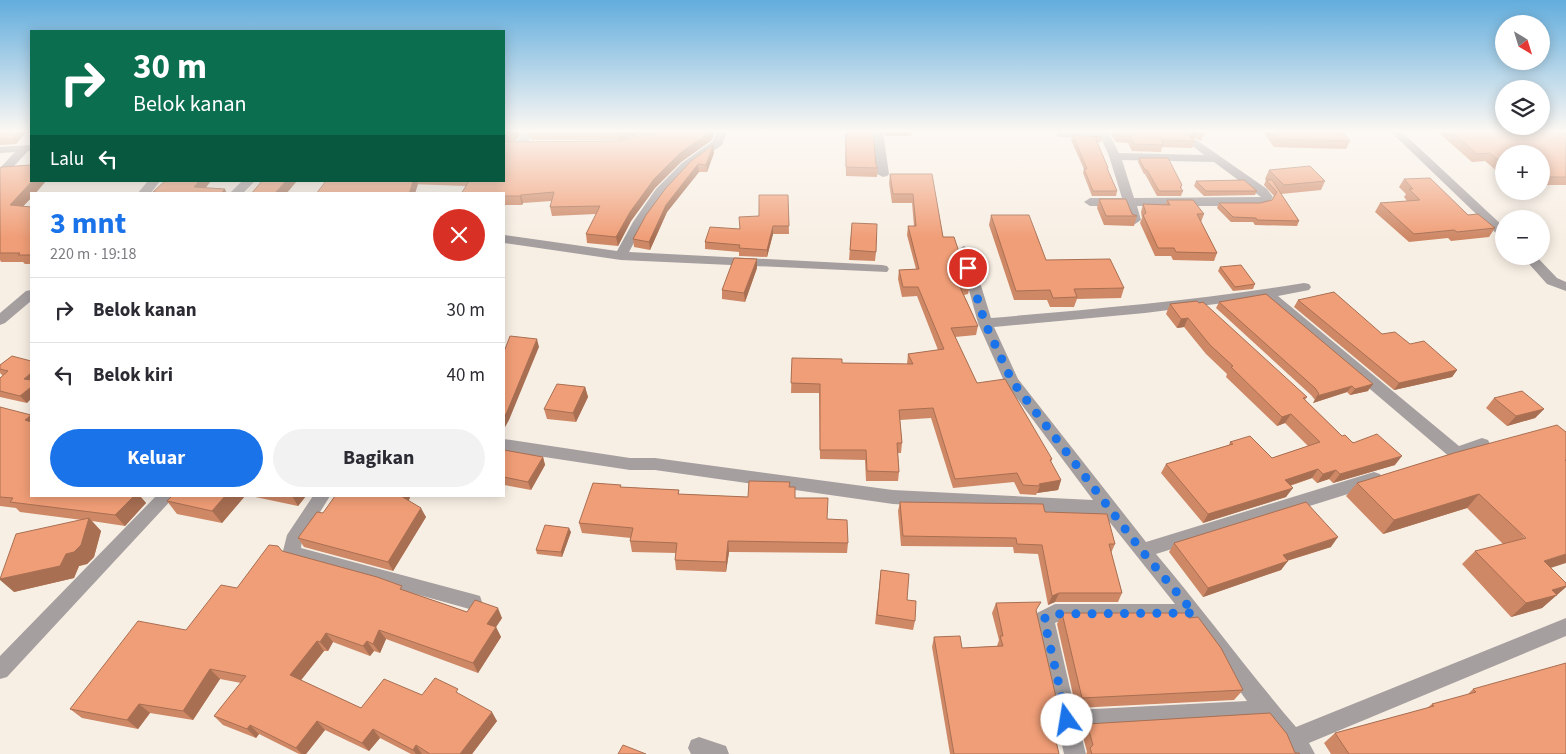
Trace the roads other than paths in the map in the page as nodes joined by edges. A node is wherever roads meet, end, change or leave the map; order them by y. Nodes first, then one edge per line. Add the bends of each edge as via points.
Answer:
1 (685, 167) edge
2 (882, 167) edge
3 (1118, 167) edge
4 (1227, 167) edge
5 (1433, 167) edge
6 (883, 174) dead end
7 (153, 182) edge
8 (248, 182) edge
9 (146, 192) edge
10 (238, 192) edge
11 (1090, 202) dead end
12 (1128, 202) junction
13 (1135, 220) edge
14 (1495, 226) edge
15 (505, 239) edge
16 (964, 250) dead end
17 (621, 256) junction
18 (1537, 265) edge
19 (882, 269) dead end
20 (1304, 287) dead end
21 (1566, 288) edge
22 (1267, 294) junction
23 (30, 295) edge
24 (1199, 302) junction
25 (1213, 315) edge
26 (0, 320) edge
27 (985, 323) junction
28 (505, 444) edge
29 (1482, 444) edge
30 (1457, 454) junction
31 (1439, 459) edge
32 (1394, 473) edge
33 (166, 497) edge
34 (321, 497) edge
35 (1108, 508) junction
36 (1142, 551) junction
37 (473, 602) edge
38 (1194, 613) junction
39 (1566, 627) edge
40 (0, 670) edge
41 (1268, 710) junction
42 (1067, 720) junction
43 (1298, 747) edge
44 (1075, 754) edge

1 - 17 street via 653,199
2 - 6 street
3 - 12 street
4 - 12 street via 1262,192 1267,197 1265,200
5 - 14 street
7 - 9 street
8 - 10 street
11 - 12 street
12 - 13 street
15 - 17 street
16 - 27 street
17 - 19 street
18 - 21 street via 1552,281
20 - 22 street
22 - 24 street
22 - 30 street
23 - 26 street
24 - 25 street
24 - 27 street
27 - 35 street via 1012,381
28 - 35 street via 630,464 655,464 893,497
29 - 30 street
30 - 31 street
32 - 36 street
33 - 40 street
34 - 37 street via 293,540 292,551 296,554
35 - 36 street
36 - 38 street
38 - 41 street
38 - 42 street via 1050,614 1044,619
39 - 43 street
41 - 42 street
41 - 43 street
42 - 44 street

